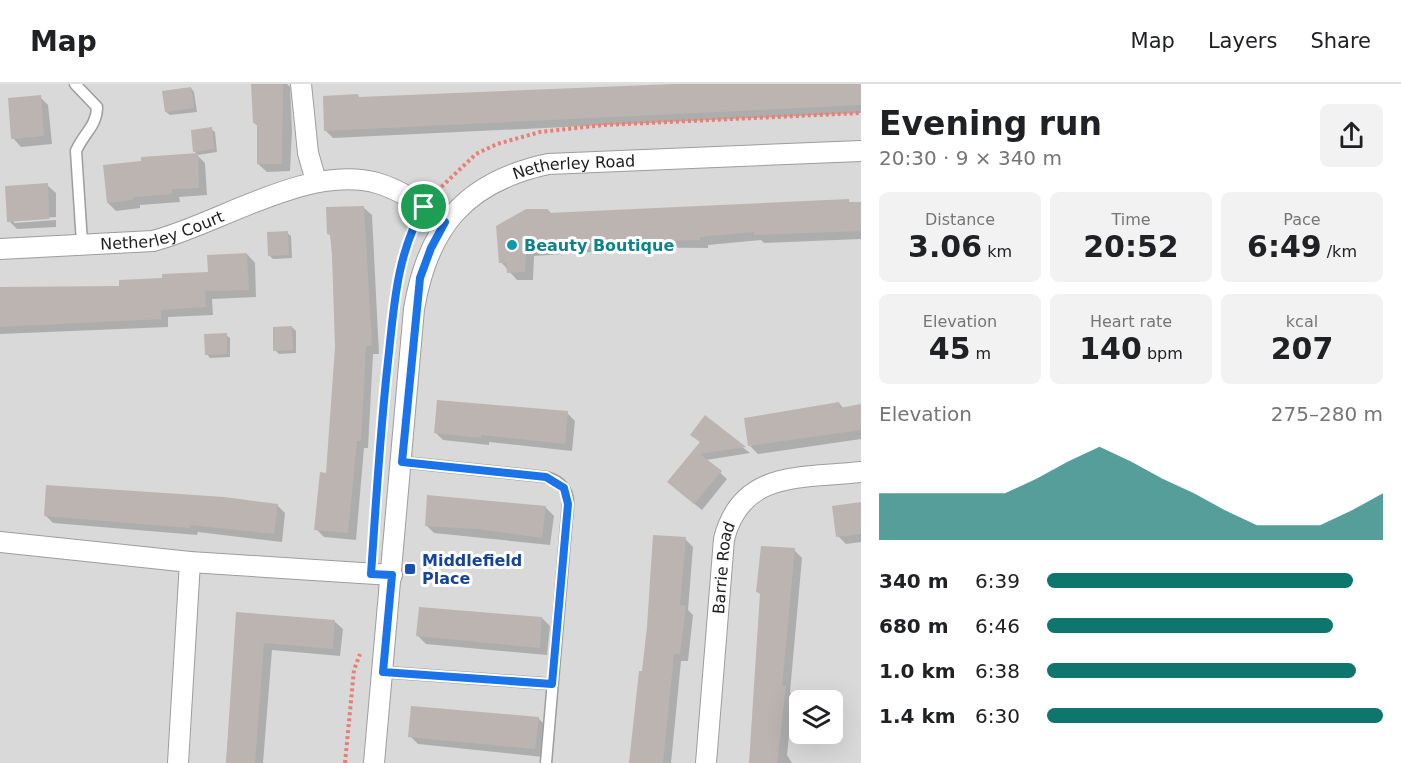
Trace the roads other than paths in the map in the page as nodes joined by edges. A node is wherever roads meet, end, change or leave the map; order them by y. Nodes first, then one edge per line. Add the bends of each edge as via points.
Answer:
1 (75, 84) edge
2 (301, 84) edge
3 (861, 151) edge
4 (316, 181) junction
5 (445, 222) junction
6 (82, 243) junction
7 (0, 249) edge
8 (402, 462) junction
9 (861, 472) edge
10 (0, 542) edge
11 (190, 562) junction
12 (392, 575) junction
13 (383, 672) junction
14 (552, 684) junction
15 (178, 763) edge
16 (374, 763) edge
17 (546, 763) edge
18 (706, 763) edge

1 - 6 lane via 97,107 91,129 76,151
2 - 4 street via 308,153
3 - 5 street, Netherley Road via 548,164 494,181
4 - 5 street via 376,183 400,192
4 - 6 street, Netherley Court via 161,239
5 - 8 street, Netherley Road via 420,278
6 - 7 street, Netherley Court
8 - 12 street, Netherley Road
8 - 14 lane via 546,477 564,488 568,504
9 - 18 street, Barrie Road via 763,486 742,499 734,511 724,539
10 - 11 street
11 - 12 street
11 - 15 street
12 - 13 street, Netherley Road
13 - 14 lane
13 - 16 street, Netherley Road
14 - 17 lane

